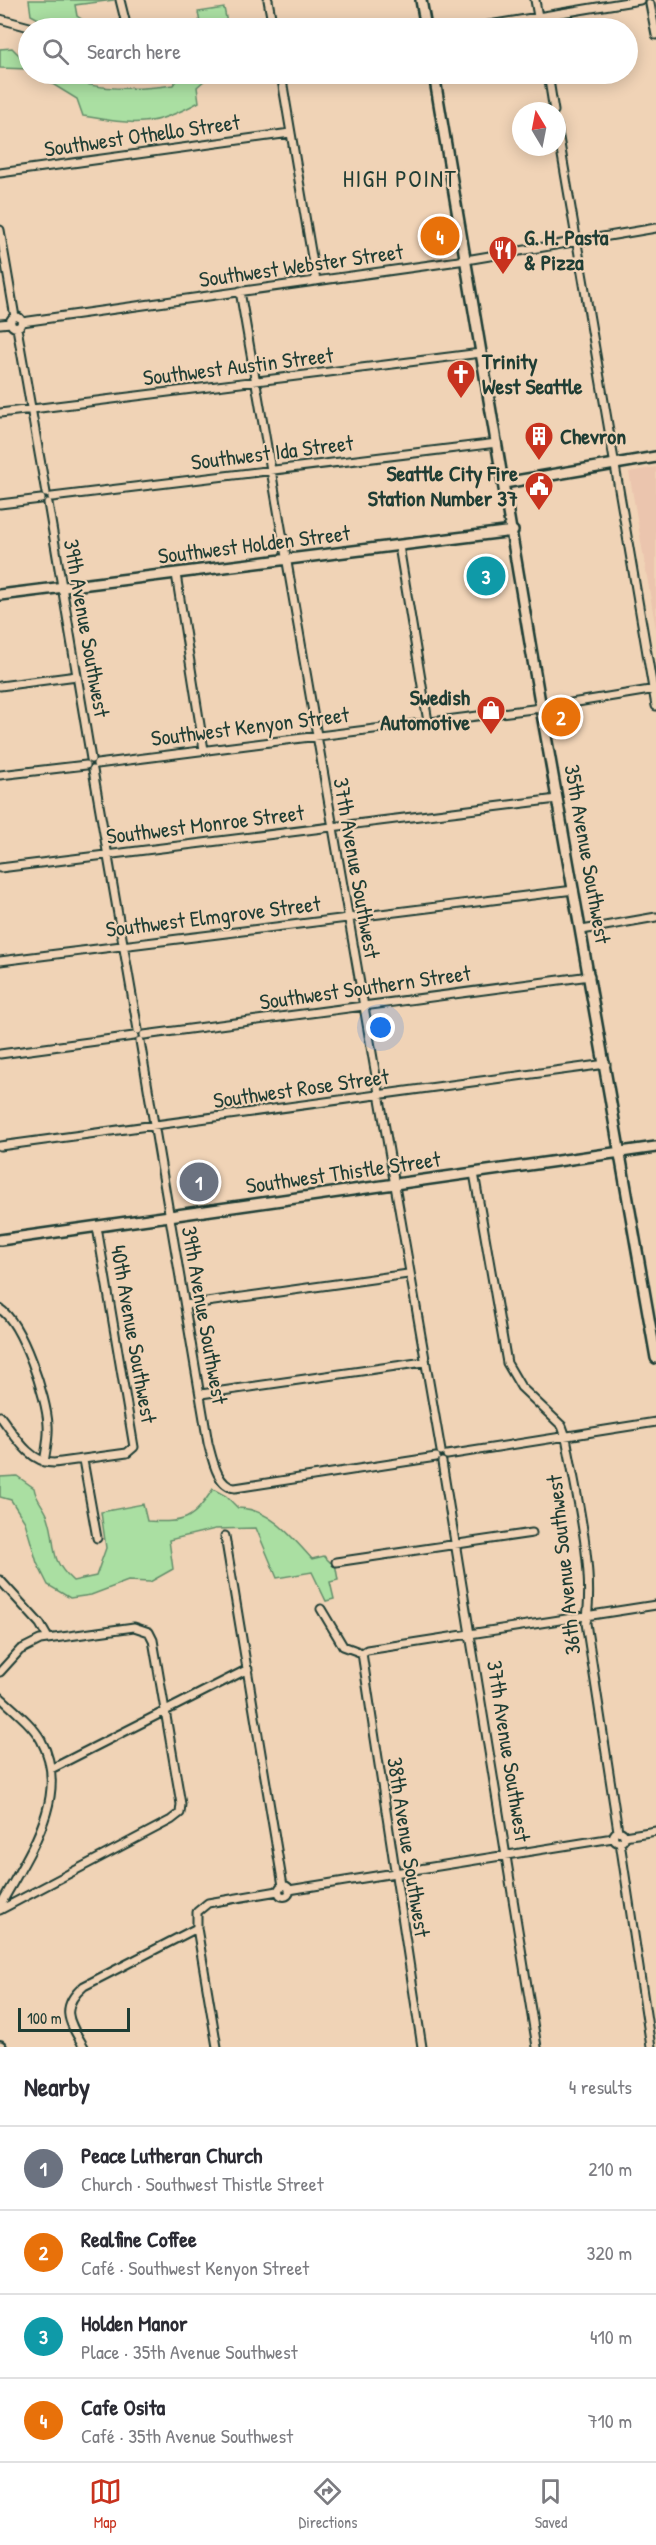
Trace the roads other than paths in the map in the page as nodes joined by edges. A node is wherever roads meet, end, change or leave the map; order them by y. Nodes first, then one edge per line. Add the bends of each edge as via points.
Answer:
1 (120, 0) edge
2 (268, 0) edge
3 (421, 0) edge
4 (535, 0) edge
5 (647, 1) edge
6 (538, 17) junction
7 (124, 18) edge
8 (271, 18) edge
9 (424, 18) edge
10 (532, 18) edge
11 (0, 19) edge
12 (18, 24) edge
13 (656, 35) edge
14 (283, 84) edge
15 (436, 84) edge
16 (550, 84) edge
17 (553, 102) edge
18 (290, 133) junction
19 (562, 156) edge
20 (0, 173) edge
21 (656, 228) edge
22 (0, 230) edge
23 (578, 242) junction
24 (466, 260) junction
25 (316, 281) junction
26 (240, 291) junction
27 (16, 322) junction
28 (0, 324) edge
29 (481, 353) junction
30 (256, 382) junction
31 (32, 410) junction
32 (0, 413) edge
33 (497, 443) junction
34 (656, 458) edge
35 (615, 464) junction
36 (271, 470) junction
37 (504, 483) junction
38 (47, 498) junction
39 (0, 504) edge
40 (513, 531) junction
41 (399, 546) junction
42 (285, 560) junction
43 (176, 574) junction
44 (62, 587) junction
45 (0, 595) edge
46 (77, 676) junction
47 (0, 686) edge
48 (654, 689) edge
49 (656, 706) edge
50 (541, 708) junction
51 (428, 722) junction
52 (316, 736) junction
53 (204, 750) junction
54 (92, 764) junction
55 (0, 776) edge
56 (557, 799) junction
57 (331, 826) junction
58 (107, 854) junction
59 (0, 868) edge
60 (574, 890) junction
61 (348, 917) junction
62 (656, 917) edge
63 (582, 930) junction
64 (123, 945) junction
65 (0, 961) edge
66 (590, 976) junction
67 (363, 1005) junction
68 (139, 1036) junction
69 (0, 1054) edge
70 (606, 1064) junction
71 (379, 1095) junction
72 (154, 1126) junction
73 (0, 1146) edge
74 (656, 1147) edge
75 (621, 1153) junction
76 (474, 1173) junction
77 (394, 1184) junction
78 (170, 1216) junction
79 (97, 1227) junction
80 (0, 1240) edge
81 (408, 1274) junction
82 (186, 1305) junction
83 (0, 1309) edge
84 (656, 1358) edge
85 (424, 1362) junction
86 (201, 1394) junction
87 (0, 1416) edge
88 (656, 1422) edge
89 (566, 1437) junction
90 (442, 1456) junction
91 (83, 1460) junction
92 (44, 1462) junction
93 (532, 1533) dead end
94 (225, 1536) dead end
95 (97, 1538) dead end
96 (456, 1544) junction
97 (336, 1562) dead end
98 (0, 1580) edge
99 (656, 1605) edge
100 (321, 1609) dead end
101 (588, 1616) junction
102 (472, 1633) junction
103 (48, 1638) junction
104 (362, 1653) junction
105 (248, 1669) junction
106 (0, 1672) edge
107 (0, 1697) edge
108 (164, 1710) junction
109 (51, 1769) junction
110 (656, 1831) edge
111 (619, 1837) junction
112 (507, 1855) junction
113 (395, 1872) junction
114 (283, 1889) junction
115 (0, 1908) edge
116 (197, 1928) junction
117 (214, 2046) edge
118 (84, 2047) edge
119 (422, 2047) edge
120 (537, 2047) edge
121 (651, 2047) edge

1 - 7 street
2 - 8 street
3 - 9 main road
4 - 6 street
5 - 6 street
5 - 13 street
6 - 10 street
11 - 12 street
14 - 18 street
15 - 24 main road, 35th Avenue Southwest
16 - 17 street
18 - 20 street, Southwest Othello Street
18 - 25 street
19 - 23 street
21 - 23 street, Southwest Webster Street
22 - 27 street, 39th Avenue Southwest
23 - 24 street, Southwest Webster Street
23 - 35 street
24 - 25 street, Southwest Webster Street
24 - 29 main road, 35th Avenue Southwest
25 - 26 street, Southwest Webster Street
26 - 27 street, Southwest Webster Street
26 - 30 street, 37th Avenue Southwest
27 - 28 street, Southwest Webster Street
27 - 31 street, 39th Avenue Southwest
29 - 30 street, Southwest Austin Street
29 - 33 main road, 35th Avenue Southwest
30 - 31 street, Southwest Austin Street
30 - 36 street, 37th Avenue Southwest
31 - 32 street, Southwest Austin Street
31 - 38 street, 39th Avenue Southwest
33 - 36 street, Southwest Ida Street
33 - 37 main road, 35th Avenue Southwest
34 - 35 main road
35 - 37 main road
35 - 48 street
36 - 38 street, Southwest Ida Street
36 - 42 street, 37th Avenue Southwest
37 - 40 main road, 35th Avenue Southwest
38 - 39 street, Southwest Ida Street
38 - 44 street, 39th Avenue Southwest
40 - 41 main road, Southwest Holden Street
40 - 50 main road, 35th Avenue Southwest
41 - 42 main road, Southwest Holden Street
41 - 51 street
42 - 43 main road, Southwest Holden Street
42 - 52 street, 37th Avenue Southwest
43 - 44 main road, Southwest Holden Street
43 - 53 street
44 - 45 main road, Southwest Holden Street
44 - 46 street, 39th Avenue Southwest
46 - 47 street
46 - 54 street, 39th Avenue Southwest
48 - 49 street
48 - 50 street, Southwest Kenyon Street
50 - 51 street, Southwest Kenyon Street
50 - 56 main road, 35th Avenue Southwest
51 - 52 street, Southwest Kenyon Street
52 - 53 street, Southwest Kenyon Street
52 - 57 street, 37th Avenue Southwest
53 - 54 street, Southwest Kenyon Street
54 - 55 street, Southwest Kenyon Street
54 - 58 street, 39th Avenue Southwest
56 - 57 street, Southwest Monroe Street
56 - 60 main road, 35th Avenue Southwest
57 - 58 street, Southwest Monroe Street
57 - 61 street, 37th Avenue Southwest
58 - 59 street, Southwest Monroe Street
58 - 64 street, 39th Avenue Southwest
60 - 61 street, Southwest Elmgrove Street
60 - 63 main road, 35th Avenue Southwest
61 - 64 street, Southwest Elmgrove Street
61 - 67 street, 37th Avenue Southwest
62 - 63 street
63 - 66 main road, 35th Avenue Southwest
64 - 65 street, Southwest Elmgrove Street
64 - 68 street, 39th Avenue Southwest
66 - 67 street, Southwest Southern Street
66 - 70 main road, 35th Avenue Southwest
67 - 68 street, Southwest Southern Street
67 - 71 street, 37th Avenue Southwest
68 - 69 street, Southwest Southern Street
68 - 72 street, 39th Avenue Southwest
70 - 71 street, Southwest Rose Street
70 - 75 main road, 35th Avenue Southwest
71 - 72 street, Southwest Rose Street
71 - 77 street, 37th Avenue Southwest
72 - 73 street, Southwest Rose Street
72 - 78 street, 39th Avenue Southwest
74 - 75 main road, Southwest Thistle Street
75 - 76 main road, Southwest Thistle Street
75 - 84 main road, 35th Avenue Southwest
76 - 77 main road, Southwest Thistle Street
76 - 89 street, 36th Avenue Southwest via 507,1363 521,1387 562,1426
77 - 78 main road, Southwest Thistle Street
77 - 81 street, 37th Avenue Southwest
78 - 79 main road, Southwest Thistle Street
78 - 82 street, 39th Avenue Southwest
79 - 80 main road, Southwest Thistle Street
79 - 91 street, 40th Avenue Southwest via 134,1447 127,1453
81 - 82 street
81 - 85 street, 37th Avenue Southwest
82 - 86 street, 39th Avenue Southwest
83 - 92 street via 21,1334 44,1401 48,1424
85 - 86 street
85 - 90 street, 37th Avenue Southwest
86 - 90 street, 39th Avenue Southwest via 212,1459 227,1486 235,1488
87 - 92 street via 32,1455
88 - 89 street
89 - 90 street
89 - 101 street, 36th Avenue Southwest via 583,1534
90 - 96 street, 37th Avenue Southwest
91 - 92 street
91 - 95 street
93 - 96 street
94 - 105 street
96 - 97 street
96 - 102 street, 37th Avenue Southwest
98 - 103 street
99 - 101 street
100 - 104 street via 343,1646
101 - 102 street
101 - 111 street, 36th Avenue Southwest
102 - 104 street
102 - 112 street, 37th Avenue Southwest
103 - 106 street via 24,1647
103 - 108 street via 134,1627 148,1632 153,1640
104 - 113 street, 38th Avenue Southwest
105 - 108 street
105 - 114 street
107 - 109 street via 41,1740
108 - 109 street
108 - 115 street via 180,1813
109 - 115 street via 51,1796 42,1825
110 - 111 street
111 - 112 street
111 - 121 street, 36th Avenue Southwest
112 - 113 street
112 - 120 street, 37th Avenue Southwest
113 - 114 street
113 - 119 street, 38th Avenue Southwest
114 - 116 street via 208,1903 197,1912
116 - 117 street
116 - 118 street via 76,1992 69,2018

